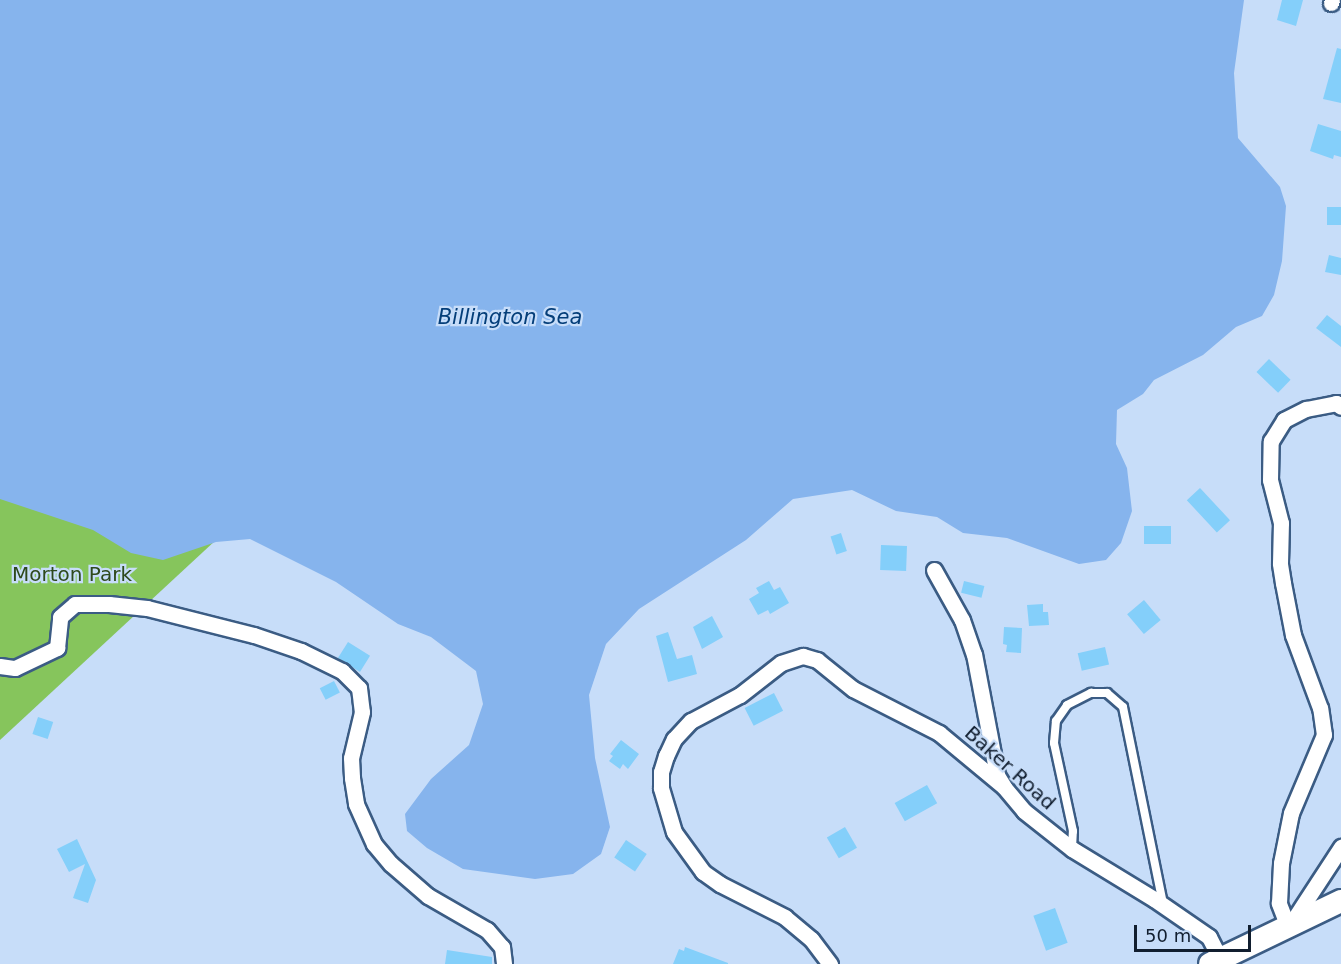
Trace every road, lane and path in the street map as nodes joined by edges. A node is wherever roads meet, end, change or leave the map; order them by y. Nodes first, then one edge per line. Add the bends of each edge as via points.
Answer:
1 (1341, 407) edge
2 (934, 570) dead end
3 (0, 666) edge
4 (1004, 788) junction
5 (1341, 847) edge
6 (1072, 849) junction
7 (1341, 902) edge
8 (1163, 904) junction
9 (1288, 927) junction
10 (1215, 962) edge
11 (504, 964) edge
12 (830, 964) edge

1 - 9 street via 1336,403 1306,409 1284,420 1271,441 1270,480 1281,523 1280,563 1293,634 1320,708 1324,735 1291,813 1281,862 1279,903
2 - 4 street via 962,620 974,654 998,775
3 - 11 street via 15,669 57,648 60,617 75,604 109,604 147,608 254,635 342,671 359,688 362,712 351,758 352,778 356,804 374,844 428,896 487,930 502,947
4 - 6 street, Baker Road via 1024,811
4 - 12 street, Baker Road via 939,733 853,689 818,660 803,656 781,663 741,695 691,721 674,739 661,772 665,808 674,832 703,872 785,917 811,939
5 - 9 street
6 - 8 street, Baker Road
6 - 8 lane via 1073,831 1054,743 1056,721 1067,705 1091,693 1107,693 1123,707
7 - 9 main road
8 - 10 street, Baker Road via 1209,937
9 - 10 main road

